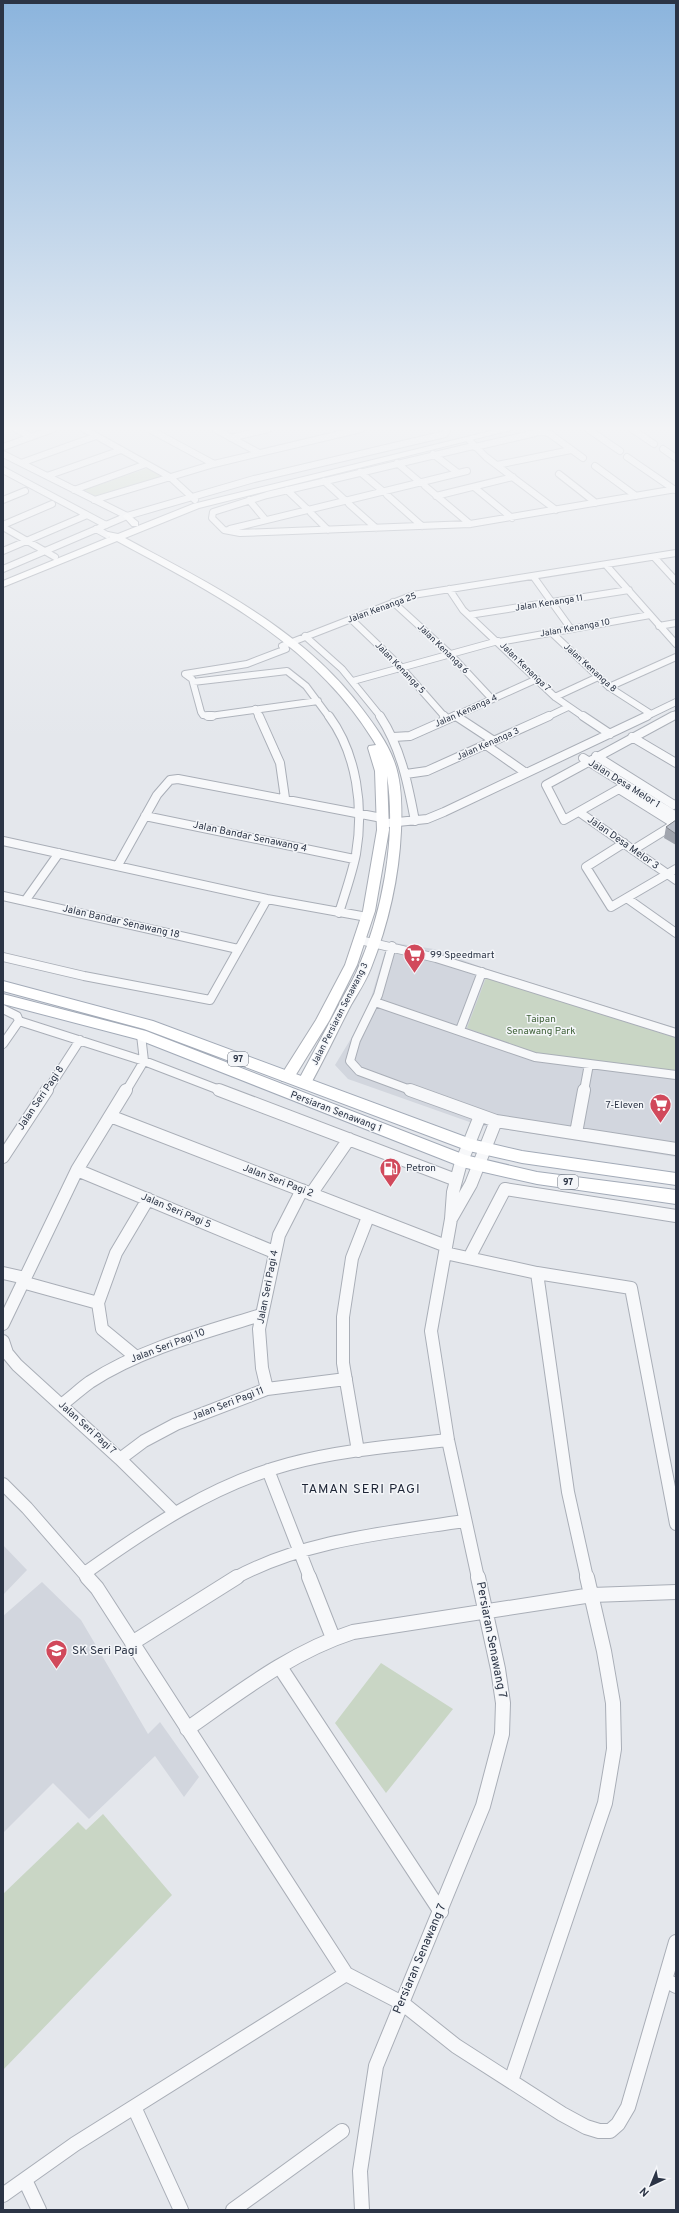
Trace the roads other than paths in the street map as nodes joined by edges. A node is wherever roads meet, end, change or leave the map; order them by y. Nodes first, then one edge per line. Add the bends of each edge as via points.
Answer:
1 (13, 532) edge
2 (45, 532) edge
3 (112, 532) edge
4 (112, 532) edge
5 (236, 532) edge
6 (267, 532) edge
7 (107, 534) junction
8 (26, 540) junction
9 (45, 550) junction
10 (3, 551) edge
11 (676, 553) edge
12 (55, 556) junction
13 (654, 557) junction
14 (606, 565) junction
15 (3, 569) edge
16 (534, 576) junction
17 (3, 578) edge
18 (676, 581) edge
19 (3, 584) edge
20 (449, 589) junction
21 (629, 590) junction
22 (393, 602) junction
23 (553, 602) junction
24 (469, 615) junction
25 (650, 615) junction
26 (351, 619) junction
27 (676, 623) edge
28 (660, 626) junction
29 (571, 629) junction
30 (551, 632) junction
31 (305, 636) junction
32 (499, 641) junction
33 (676, 644) edge
34 (286, 646) junction
35 (450, 654) junction
36 (676, 657) edge
37 (402, 668) junction
38 (598, 677) junction
39 (537, 679) junction
40 (353, 681) junction
41 (193, 682) junction
42 (609, 687) junction
43 (555, 697) junction
44 (492, 699) junction
45 (318, 701) junction
46 (676, 702) edge
47 (568, 707) junction
48 (255, 709) junction
49 (651, 714) junction
50 (676, 714) edge
51 (455, 715) junction
52 (447, 719) junction
53 (610, 734) junction
54 (393, 737) junction
55 (632, 737) junction
56 (494, 741) junction
57 (486, 745) junction
58 (573, 752) junction
59 (596, 756) junction
60 (675, 760) edge
61 (587, 761) junction
62 (526, 773) junction
63 (406, 774) junction
64 (622, 787) junction
65 (285, 798) junction
66 (676, 804) edge
67 (579, 812) junction
68 (357, 814) junction
69 (146, 816) junction
70 (382, 820) junction
71 (415, 820) junction
72 (676, 820) edge
73 (395, 823) junction
74 (3, 841) edge
75 (624, 843) junction
76 (633, 850) junction
77 (59, 852) junction
78 (354, 859) junction
79 (118, 865) junction
80 (676, 869) edge
81 (668, 874) junction
82 (676, 880) edge
83 (3, 896) edge
84 (267, 899) junction
85 (628, 899) junction
86 (25, 901) junction
87 (339, 913) junction
88 (367, 917) junction
89 (676, 933) edge
90 (360, 940) junction
91 (373, 942) junction
92 (392, 946) junction
93 (238, 949) junction
94 (3, 957) edge
95 (482, 972) junction
96 (3, 986) edge
97 (3, 999) edge
98 (375, 1002) junction
99 (3, 1009) edge
100 (19, 1021) junction
101 (460, 1030) junction
102 (676, 1033) edge
103 (140, 1035) junction
104 (80, 1040) junction
105 (3, 1044) edge
106 (144, 1061) junction
107 (589, 1064) junction
108 (676, 1075) edge
109 (287, 1077) junction
110 (304, 1084) junction
111 (110, 1116) junction
112 (480, 1116) junction
113 (496, 1121) junction
114 (576, 1133) junction
115 (349, 1139) junction
116 (469, 1145) junction
117 (485, 1149) junction
118 (676, 1149) edge
119 (3, 1157) edge
120 (462, 1161) junction
121 (480, 1165) junction
122 (77, 1170) junction
123 (676, 1179) edge
124 (456, 1180) junction
125 (307, 1192) junction
126 (676, 1197) edge
127 (148, 1199) junction
128 (676, 1216) edge
129 (368, 1217) junction
130 (451, 1219) junction
131 (445, 1249) junction
132 (274, 1252) junction
133 (469, 1258) junction
134 (3, 1273) edge
135 (537, 1274) junction
136 (23, 1280) junction
137 (98, 1303) junction
138 (262, 1316) junction
139 (3, 1324) edge
140 (3, 1340) edge
141 (136, 1357) junction
142 (346, 1379) junction
143 (266, 1389) junction
144 (61, 1405) junction
145 (448, 1440) junction
146 (358, 1451) junction
147 (120, 1459) junction
148 (268, 1470) junction
149 (3, 1484) edge
150 (175, 1513) junction
151 (464, 1521) junction
152 (676, 1524) edge
153 (300, 1552) junction
154 (85, 1573) junction
155 (676, 1592) edge
156 (592, 1595) junction
157 (486, 1611) junction
158 (333, 1638) junction
159 (132, 1643) junction
160 (280, 1667) junction
161 (187, 1729) junction
162 (441, 1912) junction
163 (676, 1942) edge
164 (346, 1974) junction
165 (671, 1983) edge
166 (402, 2003) junction
167 (511, 2081) junction
168 (134, 2107) junction
169 (342, 2131) dead end
170 (25, 2180) junction
171 (3, 2195) edge
172 (39, 2210) edge
173 (181, 2210) edge
174 (233, 2210) edge
175 (361, 2210) edge

1 - 8 street
2 - 8 street
3 - 7 street
4 - 7 street
5 - 6 street
7 - 9 street
7 - 12 street
7 - 19 street
7 - 34 street, Jalan Persiaran Senawang 3 via 237,603
8 - 9 street
8 - 10 street
9 - 12 street
9 - 15 street
11 - 13 street, Jalan Kenanga 25
12 - 17 street
13 - 14 street, Jalan Kenanga 25
13 - 18 street
14 - 16 street, Jalan Kenanga 25
14 - 21 street
16 - 20 street, Jalan Kenanga 25
16 - 23 street
20 - 22 street, Jalan Kenanga 25 via 413,595
20 - 24 street, Jalan Kenanga 7
21 - 23 street, Jalan Kenanga 11
21 - 25 street
22 - 26 street, Jalan Kenanga 25
22 - 35 street, Jalan Kenanga 6
23 - 24 street, Jalan Kenanga 11
23 - 29 street
24 - 32 street, Jalan Kenanga 7
25 - 28 street
25 - 29 street, Jalan Kenanga 10
26 - 31 street, Jalan Kenanga 25
26 - 37 street, Jalan Kenanga 5
27 - 28 street
28 - 33 street
29 - 30 street, Jalan Kenanga 10
30 - 32 street, Jalan Kenanga 10
30 - 38 street, Jalan Kenanga 8
31 - 34 street, Jalan Kenanga 25
31 - 40 street
32 - 35 street, Jalan Kenanga 10
32 - 39 street, Jalan Kenanga 7
34 - 41 street, Jalan Kenanga 25 via 247,664 185,674
34 - 70 street, Jalan Persiaran Senawang 3 via 326,682 370,741 382,771
34 - 73 street, Jalan Persiaran Senawang 3 via 333,680 360,711 381,744 391,767 394,782
35 - 37 street, Jalan Kenanga 10
35 - 44 street, Jalan Kenanga 6
36 - 42 street
37 - 40 street, Jalan Kenanga 10
37 - 52 street, Jalan Kenanga 5
38 - 42 street, Jalan Kenanga 8
38 - 43 street
39 - 43 street, Jalan Kenanga 7
39 - 44 street, Jalan Kenanga 4
40 - 54 street
41 - 45 street via 287,671 307,687
41 - 48 street via 200,712 203,715
42 - 49 street, Jalan Kenanga 8
43 - 47 street, Jalan Kenanga 7
44 - 51 street, Jalan Kenanga 4
45 - 48 street
45 - 68 street via 332,719 353,763 358,787
46 - 49 street
47 - 53 street, Jalan Kenanga 7
47 - 56 street, Jalan Kenanga 3
48 - 65 street via 282,766 286,783
49 - 53 street
50 - 55 street
51 - 52 street, Jalan Kenanga 4
51 - 56 street
52 - 54 street, Jalan Kenanga 4 via 410,736
53 - 58 street
54 - 63 street
55 - 59 street
55 - 60 street
56 - 57 street, Jalan Kenanga 3
57 - 62 street
57 - 63 street, Jalan Kenanga 3 via 427,771
58 - 61 street, Jalan Desa Melor 1
58 - 62 street
59 - 61 street
59 - 66 street
61 - 64 street, Jalan Desa Melor 1
61 - 67 street via 546,785 564,820
62 - 71 street via 444,812 427,819
63 - 71 street
64 - 67 street
64 - 72 street, Jalan Desa Melor 1
65 - 68 street
65 - 69 street via 178,779 170,780 157,795
67 - 75 street, Jalan Desa Melor 3
68 - 70 street
68 - 78 street via 357,847
69 - 78 street, Jalan Bandar Senawang 4
69 - 79 street
70 - 73 street
70 - 88 street, Jalan Persiaran Senawang 3
71 - 73 street
72 - 76 street
73 - 91 street, Jalan Persiaran Senawang 3 via 383,913
74 - 77 street
75 - 76 street, Jalan Desa Melor 3
75 - 85 street via 586,867 608,906 614,907
76 - 81 street, Jalan Desa Melor 3
77 - 79 street
77 - 86 street
78 - 87 street
79 - 84 street
80 - 81 street
81 - 82 street, Jalan Desa Melor 3
81 - 85 street
83 - 86 street, Jalan Bandar Senawang 18
84 - 87 street
84 - 93 street
85 - 89 street
86 - 93 street, Jalan Bandar Senawang 18
87 - 88 street
88 - 90 street, Jalan Persiaran Senawang 3
90 - 91 street
90 - 109 street, Jalan Persiaran Senawang 3 via 351,965 326,1014
91 - 92 street
91 - 110 street, Jalan Persiaran Senawang 3 via 365,968
92 - 95 street
92 - 98 street
93 - 94 street via 210,1000 84,976
95 - 101 street
95 - 102 street
96 - 109 main road, Persiaran Senawang 1 / 97 via 148,1025
97 - 103 main road, Persiaran Senawang 1 / 97
98 - 101 street
98 - 112 street via 350,1050 350,1061 354,1066 359,1071
99 - 100 street via 17,1016
100 - 104 street
100 - 105 street
101 - 107 street via 535,1057
103 - 106 street
103 - 120 main road, Persiaran Senawang 1 / 97
104 - 106 street
104 - 119 street, Jalan Seri Pagi 8
106 - 111 street
106 - 115 street
107 - 108 street
107 - 114 street
109 - 110 main road, Persiaran Senawang 1 / 97
110 - 116 main road, Persiaran Senawang 1 / 97
111 - 122 street
111 - 125 street, Jalan Seri Pagi 2
112 - 113 street
112 - 116 street
113 - 114 street
113 - 117 street
114 - 118 street
115 - 124 street
115 - 125 street, Jalan Seri Pagi 4
116 - 117 main road, Persiaran Senawang 1 / 97
116 - 120 street
117 - 121 street
117 - 123 main road, Persiaran Senawang 1 / 97 via 522,1157
120 - 121 main road, Persiaran Senawang 1 / 97
120 - 124 street
121 - 126 main road, Persiaran Senawang 1 / 97 via 537,1178
121 - 130 street via 462,1204
122 - 127 street, Jalan Seri Pagi 5
122 - 136 street
124 - 130 street via 450,1201
125 - 129 street, Jalan Seri Pagi 2
125 - 132 street, Jalan Seri Pagi 4 via 286,1219
127 - 132 street, Jalan Seri Pagi 5
127 - 137 street via 116,1253
128 - 133 street via 505,1189
129 - 131 street, Jalan Seri Pagi 2
129 - 142 street via 352,1258 343,1317
130 - 131 street, Persiaran Senawang 7
131 - 133 street, Jalan Seri Pagi 2
131 - 145 street, Persiaran Senawang 7 via 431,1331
132 - 138 street, Jalan Seri Pagi 4
133 - 135 street, Jalan Seri Pagi 2
134 - 136 street
135 - 152 street, Jalan Seri Pagi 2 via 631,1288
135 - 156 street via 568,1492
136 - 137 street
136 - 139 street
137 - 141 street via 102,1329
138 - 141 street, Jalan Seri Pagi 10 via 187,1337
138 - 143 street, Jalan Seri Pagi 4 via 259,1329
140 - 144 street, Jalan Seri Pagi 7 via 7,1353 17,1365
141 - 144 street, Jalan Seri Pagi 10 via 90,1383
142 - 143 street, Jalan Seri Pagi 11
142 - 146 street
143 - 147 street, Jalan Seri Pagi 11 via 176,1424 144,1441
144 - 147 street, Jalan Seri Pagi 7
145 - 146 street
145 - 151 street, Persiaran Senawang 7
146 - 148 street
147 - 150 street, Jalan Seri Pagi 7
148 - 150 street
148 - 153 street
149 - 154 street
150 - 154 street via 136,1536
151 - 153 street via 323,1544
151 - 157 street, Persiaran Senawang 7
153 - 158 street
153 - 159 street via 256,1568
154 - 159 street
155 - 156 street
156 - 157 street
156 - 167 street via 613,1703 614,1749 605,1803
157 - 158 street via 353,1632
157 - 162 street, Persiaran Senawang 7 via 503,1702 502,1734 483,1806
158 - 160 street
159 - 161 street
160 - 161 street
160 - 162 street
161 - 164 street
162 - 166 street, Persiaran Senawang 7
163 - 165 street
164 - 166 street
164 - 168 street
165 - 167 street via 628,2107 618,2124 610,2131 586,2127
166 - 167 street via 456,2046
166 - 175 street, Persiaran Senawang 7 via 376,2066 360,2171
168 - 170 street
168 - 173 street
169 - 174 street
170 - 171 street
170 - 172 street

